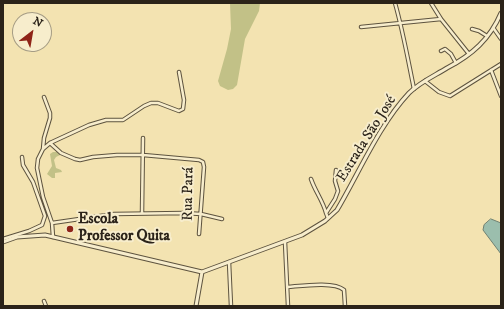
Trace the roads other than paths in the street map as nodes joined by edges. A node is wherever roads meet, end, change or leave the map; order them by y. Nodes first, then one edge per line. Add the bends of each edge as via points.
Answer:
1 (395, 3) edge
2 (431, 3) edge
3 (501, 13) edge
4 (441, 18) junction
5 (401, 24) junction
6 (362, 28) dead end
7 (472, 29) dead end
8 (494, 29) junction
9 (488, 37) junction
10 (501, 39) edge
11 (441, 51) dead end
12 (469, 54) junction
13 (456, 63) junction
14 (501, 64) edge
15 (491, 70) junction
16 (179, 72) dead end
17 (424, 81) junction
18 (414, 89) junction
19 (501, 96) edge
20 (44, 97) dead end
21 (143, 138) dead end
22 (50, 143) junction
23 (42, 150) junction
24 (143, 155) junction
25 (22, 157) dead end
26 (336, 170) dead end
27 (311, 180) dead end
28 (142, 213) junction
29 (326, 213) junction
30 (201, 214) junction
31 (328, 218) junction
32 (222, 219) dead end
33 (52, 223) junction
34 (199, 234) dead end
35 (53, 237) junction
36 (3, 240) edge
37 (285, 242) junction
38 (229, 262) junction
39 (202, 272) junction
40 (288, 287) junction
41 (44, 301) dead end
42 (46, 306) edge
43 (196, 306) edge
44 (231, 306) edge
45 (288, 306) edge
46 (345, 306) edge

1 - 5 street
2 - 4 street
3 - 8 street, Estrada São José
4 - 5 street
4 - 12 street
5 - 6 street
5 - 18 street
7 - 9 street
8 - 9 street, Estrada São José
8 - 10 street
9 - 12 street, Estrada São José
11 - 13 street via 445,49
12 - 13 street, Estrada São José
13 - 17 street, Estrada São José
14 - 15 street
15 - 17 street via 450,96 439,92
15 - 19 street
16 - 22 street via 183,109 179,111 151,103 123,120 97,122
17 - 18 street, Estrada São José
18 - 31 street, Estrada São José via 387,122 348,191
20 - 23 street via 50,118
21 - 24 street
22 - 23 street
22 - 24 street via 61,153 80,160 117,155
23 - 33 street via 37,168
24 - 28 street
24 - 30 street, Rua Pará via 196,159 204,163
25 - 36 street via 46,216 42,225
26 - 29 street via 335,181 338,191
27 - 29 street
28 - 30 street
28 - 33 street via 114,214
29 - 31 street
30 - 32 street
30 - 34 street, Rua Pará
31 - 37 street, Estrada São José via 310,231
33 - 35 street
35 - 36 street via 38,235
35 - 39 street
37 - 38 street, Estrada São José
37 - 40 street
38 - 39 street, Estrada São José
38 - 44 street
39 - 43 street
40 - 45 street
40 - 46 street via 336,286 344,290
41 - 42 street

